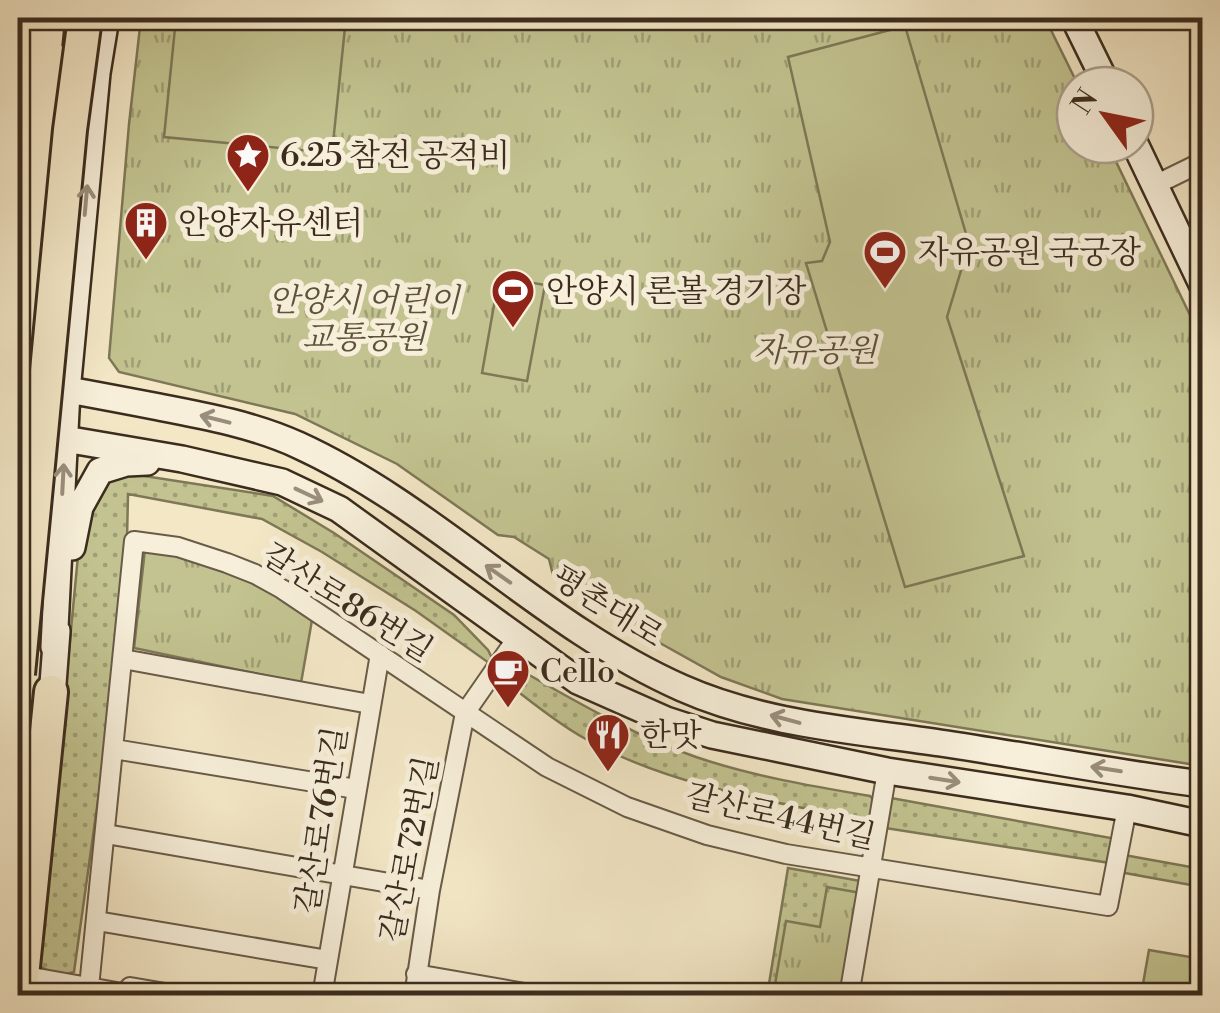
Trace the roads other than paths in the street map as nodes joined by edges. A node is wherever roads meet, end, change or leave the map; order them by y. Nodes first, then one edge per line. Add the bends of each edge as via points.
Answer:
1 (35, 18) edge
2 (48, 18) edge
3 (60, 18) edge
4 (82, 18) edge
5 (106, 18) edge
6 (1074, 18) edge
7 (18, 51) edge
8 (1096, 65) edge
9 (37, 130) junction
10 (1202, 162) edge
11 (1145, 165) edge
12 (1154, 185) junction
13 (30, 198) edge
14 (1202, 284) edge
15 (78, 289) junction
16 (18, 316) edge
17 (20, 381) edge
18 (68, 391) junction
19 (18, 431) edge
20 (65, 438) junction
21 (182, 459) junction
22 (517, 638) junction
23 (54, 647) junction
24 (380, 654) junction
25 (122, 659) junction
26 (18, 674) edge
27 (51, 692) junction
28 (370, 704) junction
29 (465, 713) junction
30 (114, 749) junction
31 (887, 770) junction
32 (1202, 784) edge
33 (356, 789) junction
34 (1127, 808) junction
35 (1202, 824) edge
36 (106, 834) junction
37 (872, 869) junction
38 (343, 876) junction
39 (430, 890) junction
40 (96, 921) junction
41 (328, 960) junction
42 (416, 974) junction
43 (90, 984) junction
44 (27, 989) edge
45 (139, 996) edge
46 (183, 996) edge
47 (322, 996) edge
48 (414, 996) edge
49 (542, 996) edge
50 (850, 996) edge

1 - 9 street
2 - 16 highway
3 - 9 street
4 - 9 street
4 - 26 highway, bridge
15 -> 5 street
6 - 8 street
7 - 9 street
9 - 13 street
10 - 12 street
11 - 12 street
12 - 14 street
13 - 15 street
13 - 17 street
15 - 18 street
17 - 18 street, 평촌대로
17 - 19 street
18 - 20 street
32 -> 18 street, 평촌대로 via 810,726 696,693 604,647 390,498 296,444 220,419
19 - 20 street
20 - 21 street
23 -> 20 street
21 -> 22 street via 282,482 339,509
21 - 23 street via 100,471 80,507
22 - 29 street
22 - 31 street via 578,681 666,720
23 - 27 street
24 - 25 street, 갈산로86번길 via 255,574 178,547 134,540
24 - 28 street, 갈산로76번길
24 - 29 street, 갈산로86번길
25 - 28 street
25 - 30 street, 갈산로86번길
27 - 44 street via 47,832
27 - 44 highway via 25,942
28 - 33 street, 갈산로76번길
29 - 37 street, 갈산로44번길 via 548,768 626,807 706,834
29 - 39 street, 갈산로72번길
30 - 33 street
30 - 36 street, 갈산로86번길
31 -> 34 street
31 - 37 street
33 - 38 street, 갈산로76번길
34 - 35 street
34 - 37 street, 갈산로44번길 via 1108,906
36 - 38 street
36 - 40 street, 갈산로86번길
37 - 50 street
38 - 39 street
38 - 41 street, 갈산로76번길
39 - 42 street, 갈산로72번길
40 - 41 street
40 - 43 street, 갈산로86번길
41 - 47 street, 갈산로76번길
42 - 48 street, 갈산로72번길
42 - 49 street
43 - 44 street
43 - 45 street
43 - 46 street

